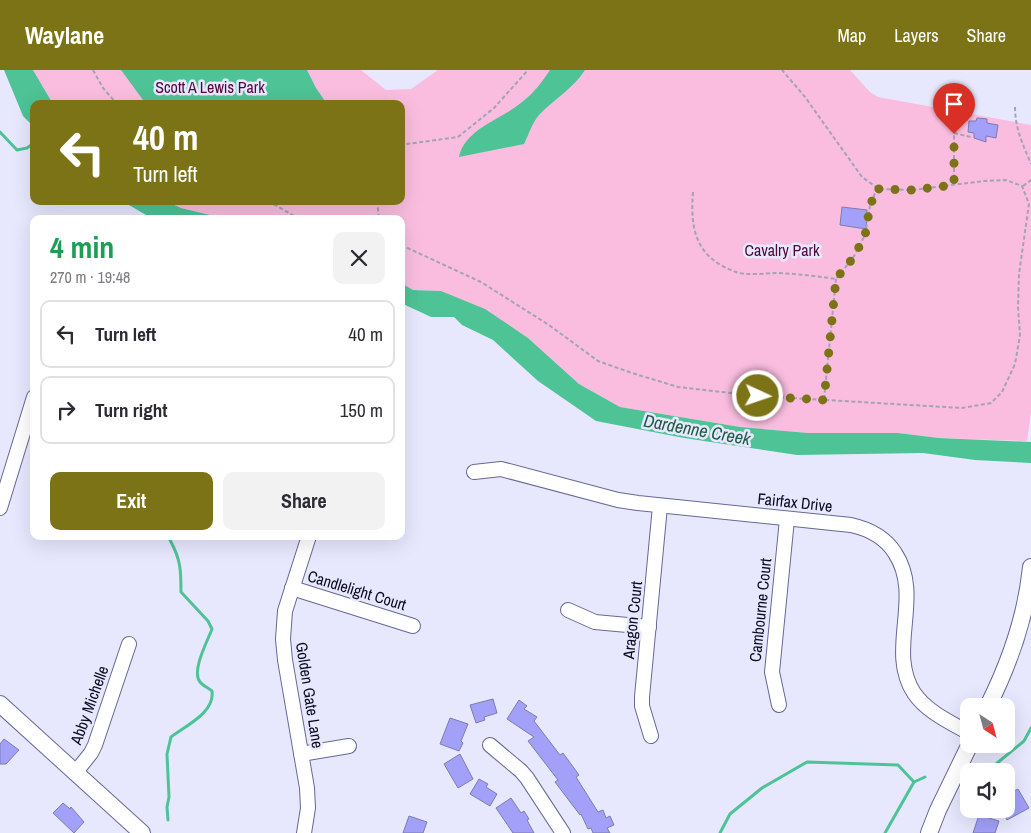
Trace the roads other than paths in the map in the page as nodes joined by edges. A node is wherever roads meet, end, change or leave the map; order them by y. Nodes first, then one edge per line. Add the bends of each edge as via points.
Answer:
1 (30, 410) edge
2 (474, 472) dead end
3 (660, 506) junction
4 (0, 508) edge
5 (787, 519) junction
6 (308, 540) edge
7 (1031, 571) edge
8 (292, 588) junction
9 (568, 610) dead end
10 (413, 626) dead end
11 (649, 627) junction
12 (128, 644) dead end
13 (992, 698) edge
14 (779, 705) dead end
15 (1, 707) edge
16 (960, 728) edge
17 (651, 736) dead end
18 (490, 745) dead end
19 (349, 746) dead end
20 (966, 753) edge
21 (301, 754) junction
22 (75, 773) junction
23 (142, 833) edge
24 (304, 833) edge
25 (563, 833) edge
26 (929, 833) edge

1 - 4 street
2 - 3 street, Fairfax Drive via 502,469 618,500
3 - 5 street, Fairfax Drive
3 - 11 street, Aragon Court
5 - 14 street, Cambourne Court via 772,672
5 - 16 street, Fairfax Drive via 859,527 882,538 892,548 903,567 908,586 904,660 909,683 930,710
6 - 8 street, Golden Gate Lane
7 - 13 main road via 1019,630
8 - 10 street, Candlelight Court
8 - 21 street, Golden Gate Lane via 285,611 283,649
9 - 11 street via 595,622
11 - 17 street, Aragon Court via 642,706
12 - 22 street, Abby Michelle via 95,746
15 - 22 main road
18 - 25 street via 528,778
19 - 21 street
20 - 26 main road
21 - 24 street, Golden Gate Lane via 308,800
22 - 23 main road

